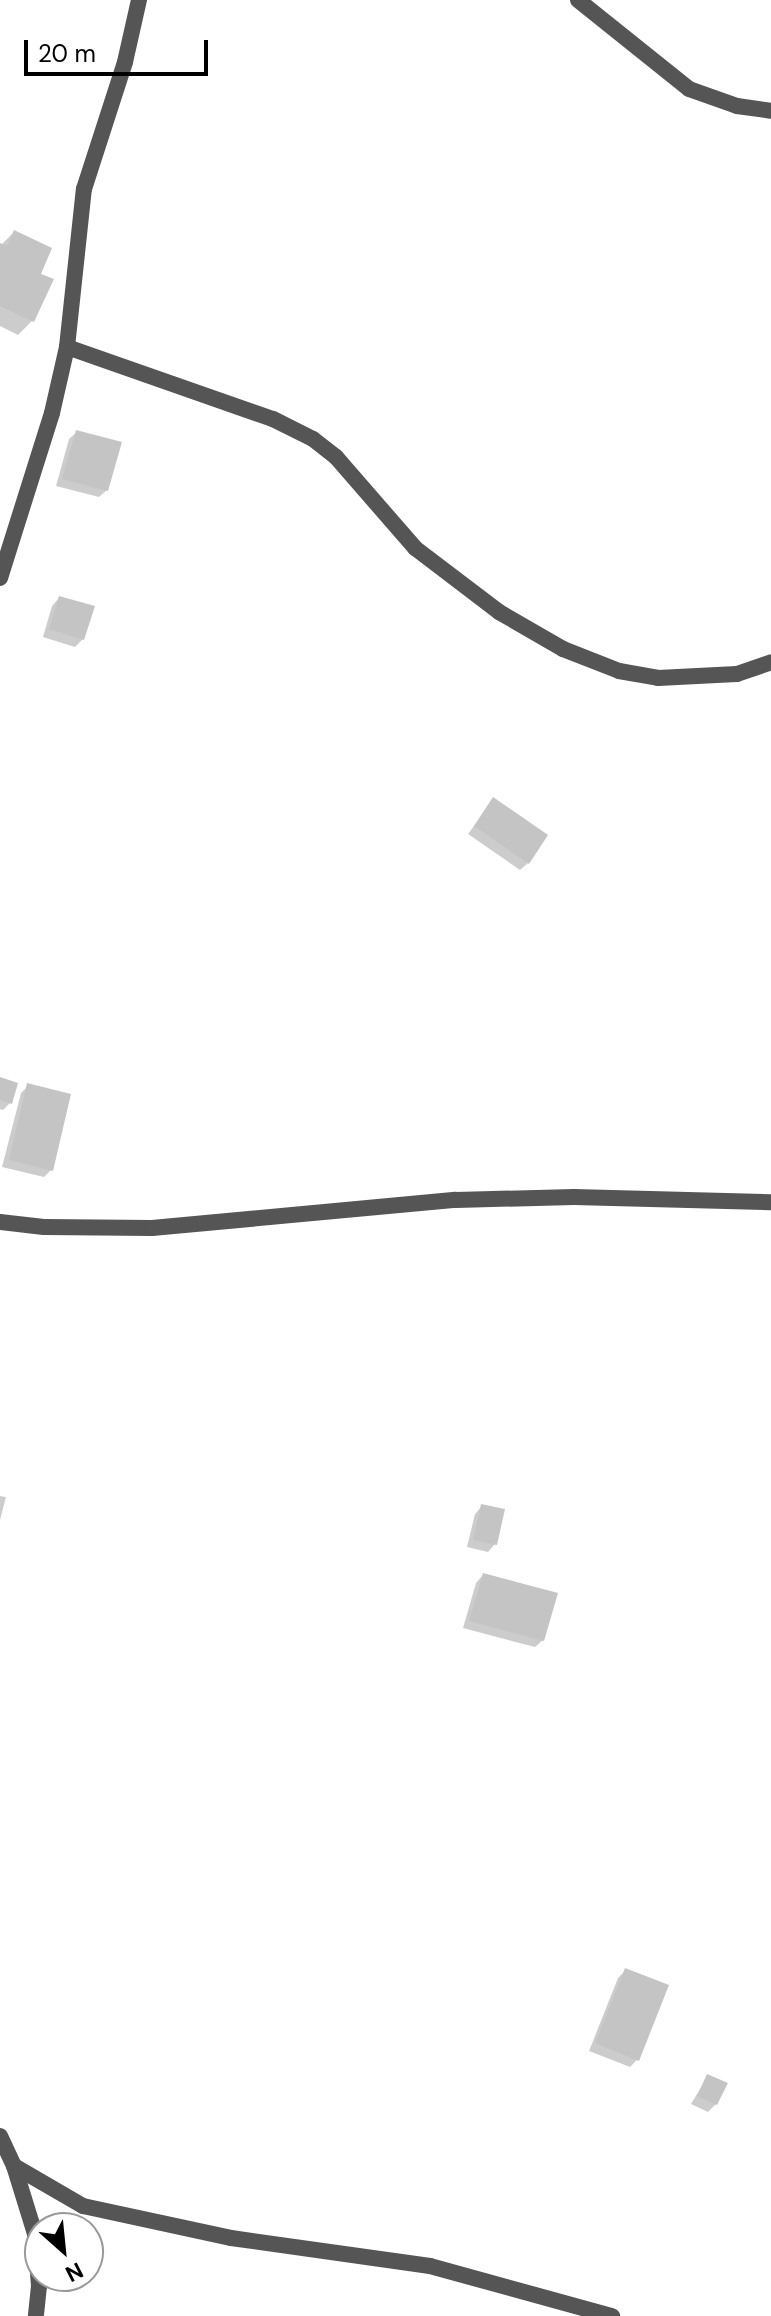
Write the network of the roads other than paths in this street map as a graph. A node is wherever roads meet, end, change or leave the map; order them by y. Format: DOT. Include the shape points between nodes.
graph roads {
  1 [pos="139,0"];
  2 [pos="578,0"];
  3 [pos="771,111"];
  4 [pos="67,347"];
  5 [pos="0,578"];
  6 [pos="771,662"];
  7 [pos="771,1202"];
  8 [pos="0,1222"];
  9 [pos="0,2136"];
  10 [pos="14,2166"];
  11 [pos="36,2316"];
  12 [pos="612,2316"];
  1 -- 4 [label="street" via="84,189"];
  2 -- 3 [label="street" via="689,89"];
  4 -- 5 [label="street"];
  4 -- 6 [label="street" via="273,419 313,439 336,457 415,548 499,612 563,649 619,671 658,678 703,679"];
  7 -- 8 [label="street" via="456,1200 152,1228"];
  9 -- 10 [label="street"];
  10 -- 11 [label="street" via="35,2234"];
  10 -- 12 [label="street" via="83,2206 231,2238 430,2266"];
}
